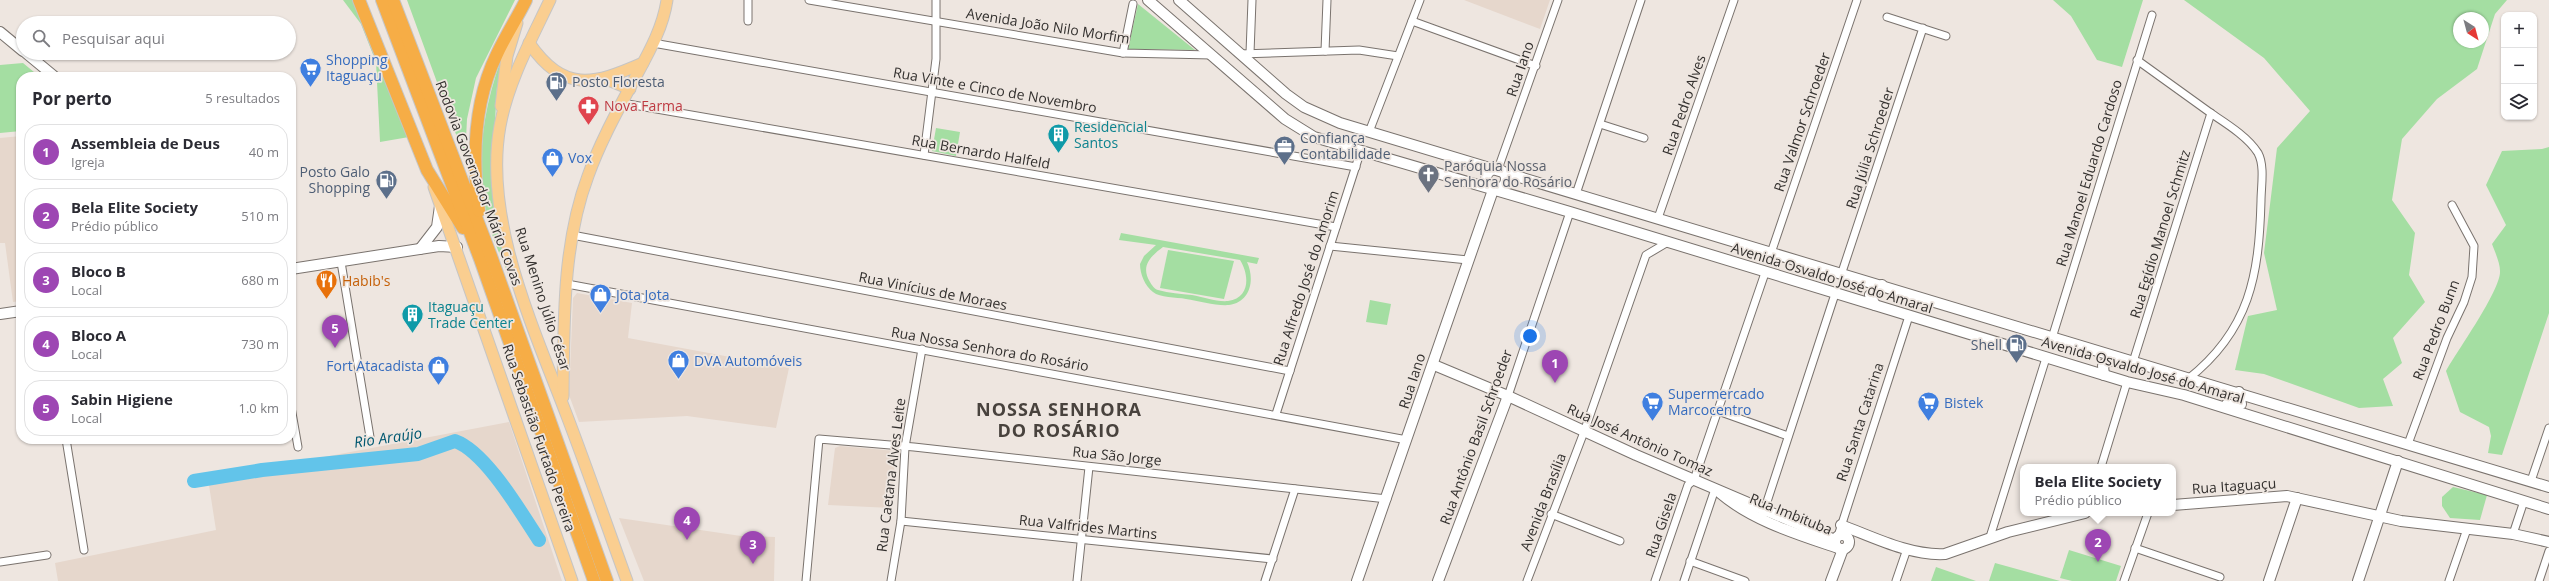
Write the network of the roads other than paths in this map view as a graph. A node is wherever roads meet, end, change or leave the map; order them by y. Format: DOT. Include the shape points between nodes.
graph roads {
  1 [pos="359,0"];
  2 [pos="368,0"];
  3 [pos="382,0"];
  4 [pos="393,0"];
  5 [pos="550,0"];
  6 [pos="667,0"];
  7 [pos="748,0"];
  8 [pos="809,0"];
  9 [pos="936,0"];
  10 [pos="1148,0"];
  11 [pos="1179,0"];
  12 [pos="1252,0"];
  13 [pos="1327,0"];
  14 [pos="1420,0"];
  15 [pos="1558,0"];
  16 [pos="1641,0"];
  17 [pos="1734,0"];
  18 [pos="1857,0"];
  19 [pos="1133,4"];
  20 [pos="523,5"];
  21 [pos="2152,15"];
  22 [pos="1887,17"];
  23 [pos="748,21"];
  24 [pos="936,21"];
  25 [pos="1412,21"];
  26 [pos="1923,28"];
  27 [pos="0,32"];
  28 [pos="1946,36"];
  29 [pos="530,43"];
  30 [pos="653,43"];
  31 [pos="16,45"];
  32 [pos="381,50"];
  33 [pos="1325,51"];
  34 [pos="1123,53"];
  35 [pos="1245,53"];
  36 [pos="1212,55"];
  37 [pos="1398,56"];
  38 [pos="34,60"];
  39 [pos="2138,60"];
  40 [pos="643,64"];
  41 [pos="1536,66"];
  42 [pos="49,72"];
  43 [pos="606,79"];
  44 [pos="630,89"];
  45 [pos="932,92"];
  46 [pos="622,103"];
  47 [pos="2211,113"];
  48 [pos="1600,124"];
  49 [pos="500,126"];
  50 [pos="1369,132"];
  51 [pos="1644,138"];
  52 [pos="1361,150"];
  53 [pos="924,155"];
  54 [pos="1356,167"];
  55 [pos="1498,169"];
  56 [pos="428,170"];
  57 [pos="1493,190"];
  58 [pos="1576,194"];
  59 [pos="440,202"];
  60 [pos="2452,205"];
  61 [pos="1570,212"];
  62 [pos="1658,218"];
  63 [pos="448,224"];
  64 [pos="1336,227"];
  65 [pos="482,232"];
  66 [pos="572,235"];
  67 [pos="1668,242"];
  68 [pos="439,246"];
  69 [pos="1330,246"];
  70 [pos="457,247"];
  71 [pos="420,249"];
  72 [pos="1771,253"];
  73 [pos="480,259"];
  74 [pos="1468,260"];
  75 [pos="341,262"];
  76 [pos="296,269"];
  77 [pos="1765,273"];
  78 [pos="1842,275"];
  79 [pos="567,284"];
  80 [pos="1882,285"];
  81 [pos="1835,294"];
  82 [pos="1875,305"];
  83 [pos="16,312"];
  84 [pos="0,314"];
  85 [pos="1909,316"];
  86 [pos="2052,338"];
  87 [pos="564,348"];
  88 [pos="922,349"];
  89 [pos="2046,358"];
  90 [pos="545,359"];
  91 [pos="2133,362"];
  92 [pos="1434,365"];
  93 [pos="2152,368"];
  94 [pos="1290,371"];
  95 [pos="2104,375"];
  96 [pos="2188,379"];
  97 [pos="2127,382"];
  98 [pos="2239,392"];
  99 [pos="2184,395"];
  100 [pos="1508,396"];
  101 [pos="563,404"];
  102 [pos="1718,411"];
  103 [pos="1276,414"];
  104 [pos="2549,428"];
  105 [pos="1584,432"];
  106 [pos="296,436"];
  107 [pos="1788,436"];
  108 [pos="370,437"];
  109 [pos="1407,440"];
  110 [pos="67,444"];
  111 [pos="2408,444"];
  112 [pos="298,447"];
  113 [pos="905,447"];
  114 [pos="2398,461"];
  115 [pos="2102,464"];
  116 [pos="1089,467"];
  117 [pos="1694,480"];
  118 [pos="2531,481"];
  119 [pos="2549,487"];
  120 [pos="1295,489"];
  121 [pos="1715,489"];
  122 [pos="2297,498"];
  123 [pos="1387,499"];
  124 [pos="2524,501"];
  125 [pos="2176,504"];
  126 [pos="1764,509"];
  127 [pos="2549,509"];
  128 [pos="1551,514"];
  129 [pos="2073,516"];
  130 [pos="2147,516"];
  131 [pos="2380,516"];
  132 [pos="1761,519"];
  133 [pos="901,521"];
  134 [pos="1841,525"];
  135 [pos="2467,529"];
  136 [pos="1860,532"];
  137 [pos="2513,534"];
  138 [pos="1990,537"];
  139 [pos="1082,540"];
  140 [pos="1620,541"];
  141 [pos="2549,542"];
  142 [pos="1840,543"];
  143 [pos="2135,548"];
  144 [pos="1907,549"];
  145 [pos="84,550"];
  146 [pos="2549,551"];
  147 [pos="47,555"];
  148 [pos="1273,559"];
  149 [pos="1690,561"];
  150 [pos="0,562"];
  151 [pos="2220,577"];
  152 [pos="572,581"];
  153 [pos="594,581"];
  154 [pos="607,581"];
  155 [pos="628,581"];
  156 [pos="806,581"];
  157 [pos="892,581"];
  158 [pos="1077,581"];
  159 [pos="1265,581"];
  160 [pos="1357,581"];
  161 [pos="1438,581"];
  162 [pos="1526,581"];
  163 [pos="1655,581"];
  164 [pos="1684,581"];
  165 [pos="1745,581"];
  166 [pos="1831,581"];
  167 [pos="1896,581"];
  168 [pos="2124,581"];
  169 [pos="2269,581"];
  170 [pos="2358,581"];
  171 [pos="2449,581"];
  172 [pos="2539,581"];
  1 -- 32 [label="highway"];
  2 -- 32 [label="highway"];
  3 -- 73 [label="highway, Rodovia Governador Mário Covas"];
  4 -- 65 [label="highway, Rodovia Governador Mário Covas"];
  5 -- 29 [label="main road, Rua Menino Júlio César"];
  6 -- 30 [label="main road"];
  7 -- 23 [label="street"];
  8 -- 24 [label="street, Avenida João Nilo Morfim"];
  9 -- 24 [label="street"];
  10 -- 36 [label="main road, Avenida Osvaldo José do Amaral"];
  11 -- 35 [label="main road, Avenida Osvaldo José do Amaral"];
  12 -- 35 [label="street"];
  13 -- 33 [label="street"];
  14 -- 25 [label="street"];
  15 -- 41 [label="street, Rua Iano"];
  16 -- 48 [label="street"];
  17 -- 62 [label="street, Rua Pedro Alves"];
  18 -- 72 [label="street, Rua Valmor Schroeder"];
  19 -- 34 [label="street"];
  20 -- 49 [label="main road" via="503,76"];
  20 -- 65 [label="highway" via="497,53 480,102 475,176"];
  21 -- 39 [label="street, Rua Manoel Eduardo Cardoso"];
  22 -- 26 [label="street"];
  24 -- 34 [label="street, Avenida João Nilo Morfim"];
  24 -- 45 [label="street" via="937,46"];
  25 -- 37 [label="street"];
  25 -- 41 [label="street"];
  26 -- 28 [label="street"];
  26 -- 78 [label="street, Rua Júlia Schroeder"];
  27 -- 31 [label="main road"];
  29 -- 43 [label="main road" via="543,61 562,75 580,80"];
  29 -- 49 [label="main road, Rua Menino Júlio César" via="507,98"];
  30 -- 40 [label="main road"];
  30 -- 45 [label="street, Rua Vinte e Cinco de Novembro"];
  32 -- 56 [label="highway"];
  33 -- 35 [label="street"];
  33 -- 37 [label="street" via="1364,50"];
  34 -- 36 [label="street, Avenida João Nilo Morfim"];
  35 -- 50 [label="main road, Avenida Osvaldo José do Amaral" via="1304,107 1340,123"];
  36 -- 52 [label="main road, Avenida Osvaldo José do Amaral" via="1299,129 1314,137"];
  37 -- 50 [label="street"];
  38 -- 42 [label="main road"];
  39 -- 47 [label="street"];
  39 -- 86 [label="street, Rua Manoel Eduardo Cardoso"];
  40 -- 43 [label="main road"];
  40 -- 44 [label="main road"];
  41 -- 55 [label="street, Rua Iano"];
  43 -- 44 [label="main road"];
  44 -- 46 [label="main road"];
  45 -- 53 [label="street"];
  45 -- 54 [label="street, Rua Vinte e Cinco de Novembro"];
  46 -- 53 [label="street, Rua Bernardo Halfeld"];
  46 -- 66 [label="main road" via="587,177"];
  47 -- 91 [label="street, Rua Egídio Manoel Schmitz"];
  47 -- 96 [label="street" via="2246,140 2261,160 2259,244 2254,280 2240,318 2215,354"];
  48 -- 51 [label="street"];
  48 -- 58 [label="street"];
  49 -- 90 [label="main road, Rua Menino Júlio César" via="497,176 503,223 517,278"];
  50 -- 55 [label="main road, Avenida Osvaldo José do Amaral"];
  52 -- 54 [label="street, Rua Alfredo José do Amorim"];
  52 -- 57 [label="main road, Avenida Osvaldo José do Amaral"];
  53 -- 64 [label="street, Rua Bernardo Halfeld"];
  54 -- 64 [label="street, Rua Alfredo José do Amorim"];
  55 -- 57 [label="main road" via="1491,171 1487,176 1487,183"];
  55 -- 57 [label="main road" via="1504,174 1505,182 1500,188"];
  55 -- 58 [label="main road, Avenida Osvaldo José do Amaral"];
  56 -- 59 [label="main road, Rua Sebastião Furtado Pereira"];
  56 -- 73 [label="highway"];
  57 -- 61 [label="main road, Avenida Osvaldo José do Amaral"];
  57 -- 74 [label="main road, Rua Iano"];
  58 -- 62 [label="main road, Avenida Osvaldo José do Amaral"];
  59 -- 63 [label="main road, Rua Sebastião Furtado Pereira"];
  59 -- 71 [label="main road" via="437,227"];
  60 -- 111 [label="street, Rua Pedro Bunn" via="2474,246 2472,277"];
  61 -- 67 [label="main road, Avenida Osvaldo José do Amaral"];
  61 -- 100 [label="street, Rua Antônio Basil Schroeder"];
  62 -- 72 [label="main road, Avenida Osvaldo José do Amaral"];
  63 -- 68 [label="main road" via="446,236"];
  63 -- 70 [label="main road, Rua Sebastião Furtado Pereira"];
  64 -- 69 [label="street, Rua Alfredo José do Amorim"];
  65 -- 154 [label="highway, Rodovia Governador Mário Covas"];
  66 -- 79 [label="main road"];
  66 -- 94 [label="street, Rua Vinícius de Moraes"];
  67 -- 77 [label="main road, Avenida Osvaldo José do Amaral"];
  67 -- 105 [label="street" via="1646,255"];
  68 -- 70 [label="main road"];
  68 -- 71 [label="main road"];
  69 -- 74 [label="street"];
  69 -- 94 [label="street, Rua Alfredo José do Amorim"];
  70 -- 152 [label="main road, Rua Sebastião Furtado Pereira"];
  71 -- 75 [label="main road"];
  72 -- 78 [label="main road, Avenida Osvaldo José do Amaral"];
  73 -- 153 [label="highway, Rodovia Governador Mário Covas"];
  74 -- 92 [label="main road, Rua Iano"];
  75 -- 76 [label="main road"];
  75 -- 108 [label="street"];
  77 -- 81 [label="main road, Avenida Osvaldo José do Amaral"];
  77 -- 102 [label="street"];
  78 -- 80 [label="main road, Avenida Osvaldo José do Amaral"];
  79 -- 87 [label="main road"];
  79 -- 88 [label="street, Rua Nossa Senhora do Rosário"];
  80 -- 82 [label="main road" via="1870,295"];
  80 -- 86 [label="main road, Avenida Osvaldo José do Amaral"];
  81 -- 82 [label="main road, Avenida Osvaldo José do Amaral"];
  81 -- 107 [label="street"];
  82 -- 85 [label="main road, Avenida Osvaldo José do Amaral"];
  83 -- 84 [label="main road"];
  85 -- 89 [label="main road, Avenida Osvaldo José do Amaral"];
  85 -- 134 [label="street, Rua Santa Catarina"];
  86 -- 91 [label="main road, Avenida Osvaldo José do Amaral"];
  87 -- 90 [label="main road"];
  87 -- 101 [label="main road"];
  88 -- 103 [label="street, Rua Nossa Senhora do Rosário"];
  88 -- 113 [label="street, Rua Caetana Alves Leite"];
  89 -- 95 [label="main road, Avenida Osvaldo José do Amaral"];
  89 -- 138 [label="street"];
  90 -- 101 [label="main road, Rua Menino Júlio César"];
  91 -- 93 [label="main road, Avenida Osvaldo José do Amaral"];
  92 -- 100 [label="main road, Rua José Antônio Tomaz"];
  92 -- 109 [label="main road, Rua Iano"];
  93 -- 95 [label="main road" via="2135,367 2112,360 2102,366"];
  93 -- 96 [label="main road, Avenida Osvaldo José do Amaral"];
  94 -- 103 [label="street, Rua Alfredo José do Amorim"];
  95 -- 97 [label="main road, Avenida Osvaldo José do Amaral"];
  96 -- 98 [label="main road, Avenida Osvaldo José do Amaral"];
  97 -- 99 [label="main road, Avenida Osvaldo José do Amaral"];
  97 -- 115 [label="street"];
  98 -- 99 [label="main road" via="2241,404 2234,406 2204,396"];
  98 -- 111 [label="main road, Avenida Osvaldo José do Amaral"];
  99 -- 114 [label="main road, Avenida Osvaldo José do Amaral"];
  100 -- 105 [label="main road, Rua José Antônio Tomaz"];
  100 -- 161 [label="main road, Rua Antônio Basil Schroeder"];
  101 -- 155 [label="main road, Rua Menino Júlio César"];
  102 -- 107 [label="street"];
  102 -- 117 [label="street"];
  103 -- 109 [label="street, Rua Nossa Senhora do Rosário"];
  104 -- 118 [label="street"];
  105 -- 117 [label="main road, Rua José Antônio Tomaz"];
  105 -- 128 [label="street, Avenida Brasília"];
  106 -- 112 [label="street"];
  107 -- 126 [label="street"];
  109 -- 123 [label="main road, Rua Iano"];
  110 -- 145 [label="street"];
  111 -- 118 [label="main road, Avenida Osvaldo José do Amaral"];
  113 -- 116 [label="street, Rua São Jorge"];
  113 -- 133 [label="street, Rua Caetana Alves Leite"];
  113 -- 156 [label="street, Rua São Jorge" via="819,439"];
  114 -- 124 [label="main road, Avenida Osvaldo José do Amaral"];
  114 -- 131 [label="main road"];
  116 -- 120 [label="street, Rua São Jorge"];
  116 -- 139 [label="street"];
  117 -- 121 [label="main road, Rua José Antônio Tomaz"];
  117 -- 163 [label="street, Rua Gisela" via="1688,486"];
  118 -- 119 [label="main road, Avenida Osvaldo José do Amaral"];
  120 -- 123 [label="street, Rua São Jorge"];
  120 -- 148 [label="street"];
  121 -- 126 [label="main road, Rua José Antônio Tomaz"];
  121 -- 132 [label="main road, Rua Imbituba" via="1734,505"];
  121 -- 149 [label="street"];
  122 -- 125 [label="main road, Rua Itaguaçu" via="2270,496"];
  122 -- 131 [label="main road, Rua Itaguaçu"];
  122 -- 169 [label="main road"];
  123 -- 160 [label="main road, Rua Iano"];
  124 -- 127 [label="main road, Avenida Osvaldo José do Amaral"];
  124 -- 137 [label="street"];
  126 -- 132 [label="street"];
  126 -- 142 [label="main road, Rua José Antônio Tomaz"];
  128 -- 140 [label="street"];
  128 -- 162 [label="street, Avenida Brasília"];
  129 -- 138 [label="main road"];
  130 -- 143 [label="street"];
  131 -- 135 [label="main road, Rua Itaguaçu"];
  131 -- 170 [label="main road"];
  132 -- 142 [label="main road, Rua Imbituba"];
  133 -- 139 [label="street, Rua Valfrides Martins"];
  133 -- 157 [label="street, Rua Caetana Alves Leite"];
  134 -- 136 [label="main road"];
  134 -- 142 [label="street, Rua Santa Catarina"];
  135 -- 137 [label="main road, Rua Itaguaçu"];
  135 -- 171 [label="street"];
  136 -- 142 [label="main road"];
  136 -- 144 [label="main road"];
  137 -- 141 [label="main road, Rua Itaguaçu"];
  138 -- 144 [label="main road" via="1945,554 1928,554"];
  139 -- 148 [label="street, Rua Valfrides Martins"];
  139 -- 158 [label="street"];
  142 -- 166 [label="main road, Rua Santa Catarina"];
  143 -- 151 [label="street"];
  143 -- 168 [label="street"];
  144 -- 167 [label="street"];
  146 -- 172 [label="street"];
  147 -- 150 [label="street"];
  148 -- 159 [label="street"];
  149 -- 164 [label="street"];
  149 -- 165 [label="street"];
}
